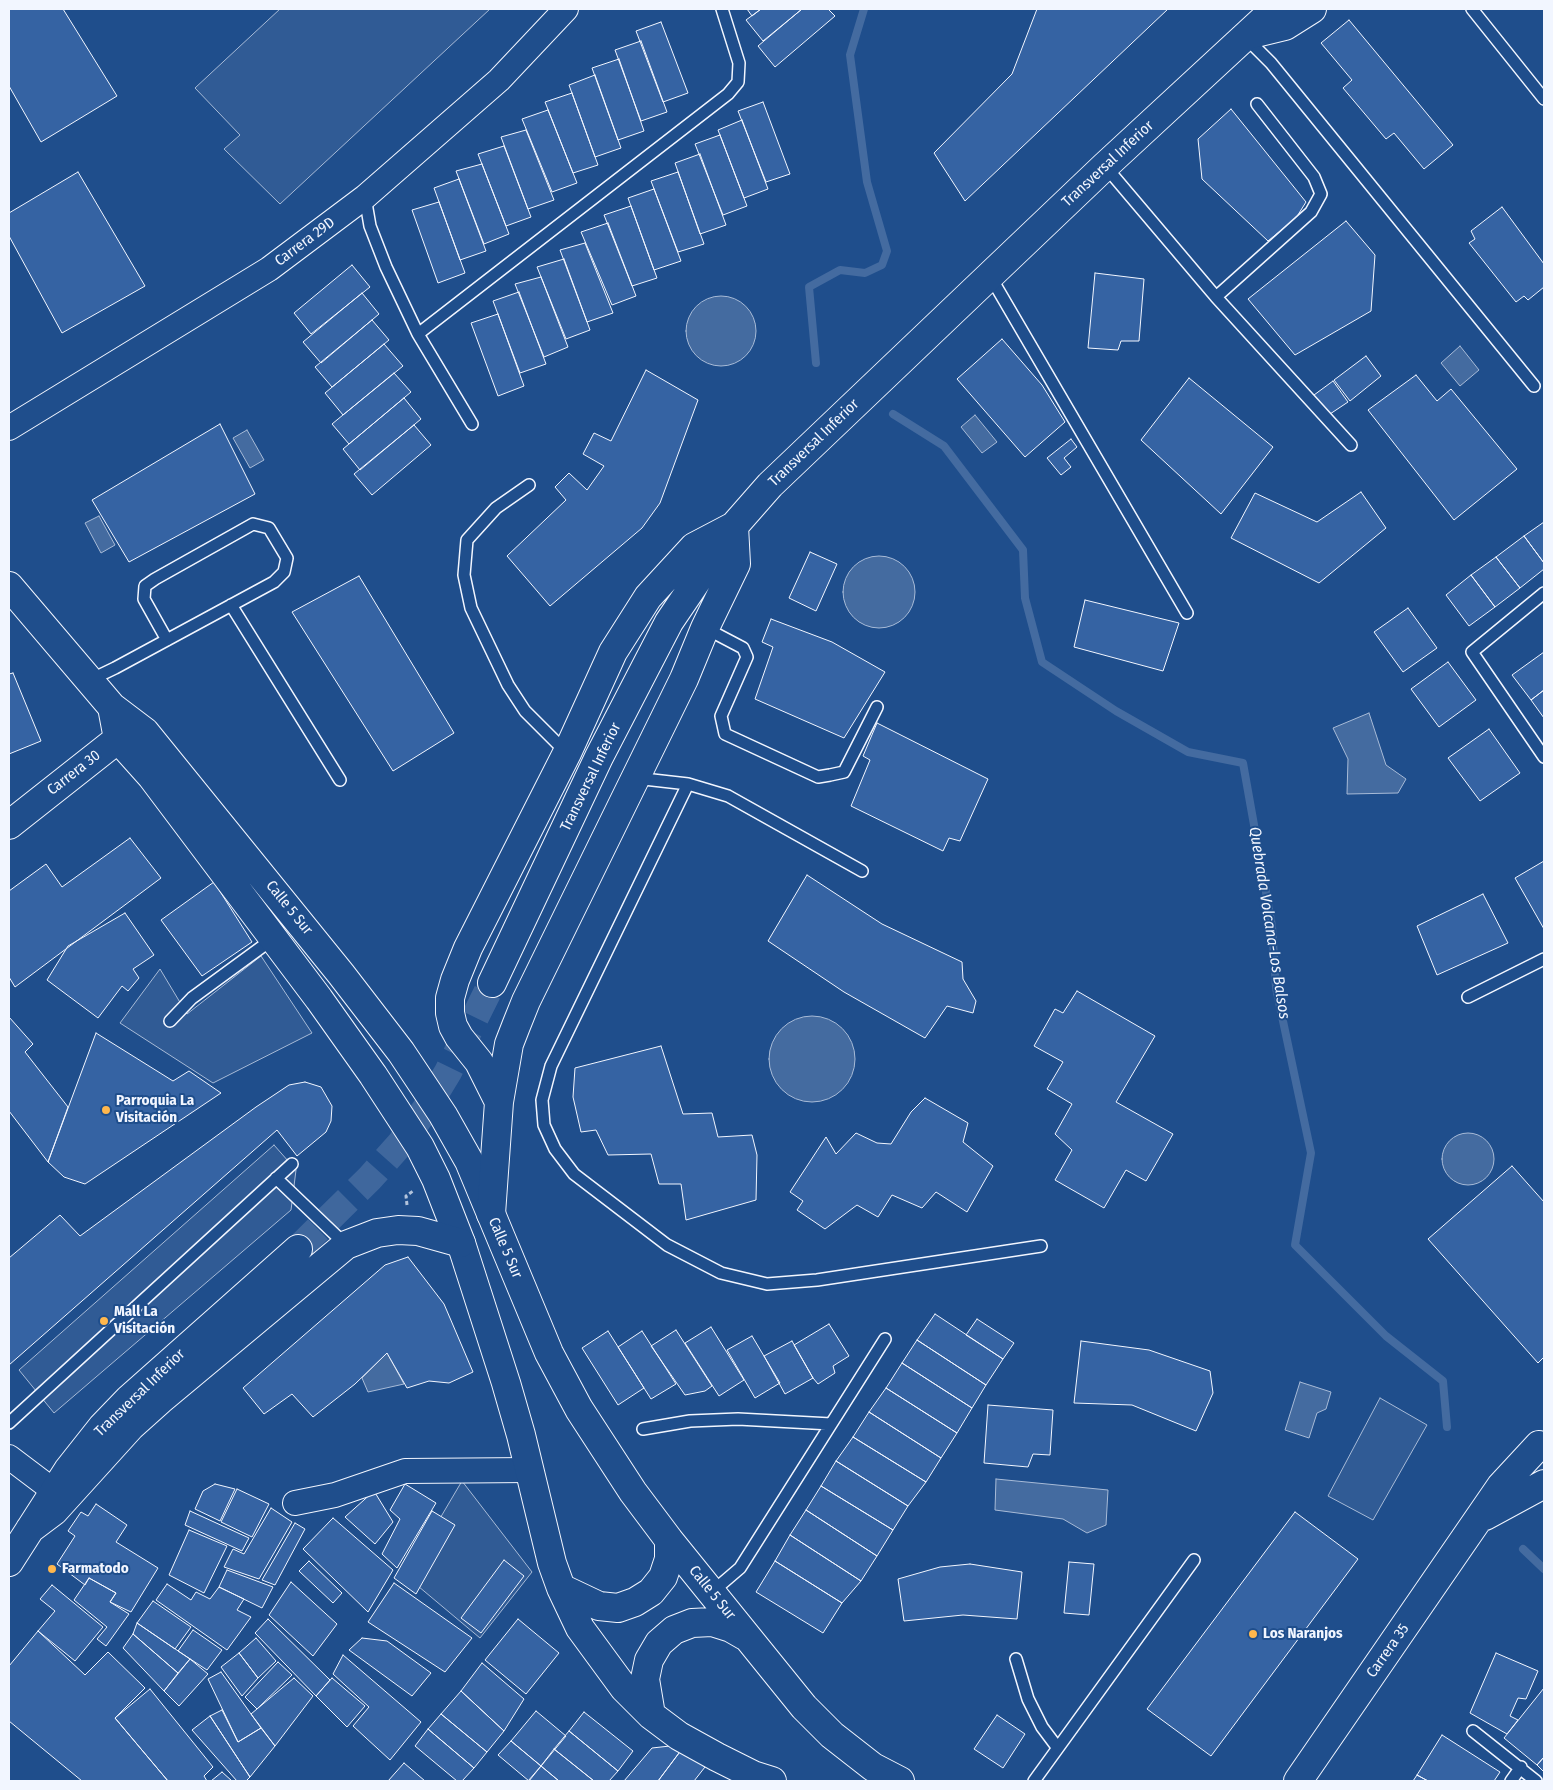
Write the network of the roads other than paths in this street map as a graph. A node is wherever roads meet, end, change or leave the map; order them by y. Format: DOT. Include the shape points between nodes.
graph roads {
  1 [pos="566,9"];
  2 [pos="722,9"];
  3 [pos="1252,9"];
  4 [pos="1275,9"];
  5 [pos="1312,9"];
  6 [pos="1472,9"];
  7 [pos="1244,36"];
  8 [pos="1544,99"];
  9 [pos="1258,104"];
  10 [pos="1105,166"];
  11 [pos="365,197"];
  12 [pos="990,276"];
  13 [pos="1216,297"];
  14 [pos="418,334"];
  15 [pos="1534,386"];
  16 [pos="472,424"];
  17 [pos="9,428"];
  18 [pos="1351,445"];
  19 [pos="528,485"];
  20 [pos="734,526"];
  21 [pos="9,586"];
  22 [pos="1544,593"];
  23 [pos="231,605"];
  24 [pos="1187,613"];
  25 [pos="705,628"];
  26 [pos="167,640"];
  27 [pos="88,680"];
  28 [pos="112,706"];
  29 [pos="878,707"];
  30 [pos="145,732"];
  31 [pos="118,739"];
  32 [pos="567,753"];
  33 [pos="1544,757"];
  34 [pos="635,778"];
  35 [pos="340,780"];
  36 [pos="688,784"];
  37 [pos="9,825"];
  38 [pos="862,871"];
  39 [pos="274,938"];
  40 [pos="1544,959"];
  41 [pos="492,983"];
  42 [pos="1468,997"];
  43 [pos="170,1021"];
  44 [pos="499,1102"];
  45 [pos="292,1164"];
  46 [pos="276,1178"];
  47 [pos="491,1214"];
  48 [pos="460,1243"];
  49 [pos="346,1245"];
  50 [pos="1040,1246"];
  51 [pos="298,1249"];
  52 [pos="885,1339"];
  53 [pos="9,1423"];
  54 [pos="830,1424"];
  55 [pos="642,1429"];
  56 [pos="1543,1449"];
  57 [pos="9,1457"];
  58 [pos="529,1470"];
  59 [pos="1544,1484"];
  60 [pos="54,1491"];
  61 [pos="295,1503"];
  62 [pos="1477,1521"];
  63 [pos="30,1529"];
  64 [pos="669,1540"];
  65 [pos="1194,1560"];
  66 [pos="9,1562"];
  67 [pos="561,1588"];
  68 [pos="712,1592"];
  69 [pos="747,1636"];
  70 [pos="1016,1659"];
  71 [pos="652,1715"];
  72 [pos="1473,1731"];
  73 [pos="1057,1747"];
  74 [pos="1521,1768"];
  75 [pos="772,1781"];
  76 [pos="900,1781"];
  77 [pos="1034,1781"];
  78 [pos="1298,1781"];
  79 [pos="1511,1781"];
  80 [pos="1536,1781"];
  1 -- 11 [label="street, Carrera 29D" via="499,80"];
  2 -- 14 [label="lane" via="739,63 738,82 728,94"];
  3 -- 7 [label="street"];
  4 -- 7 [label="street, Transversal Inferior"];
  5 -- 7 [label="street" via="1285,26"];
  6 -- 8 [label="lane"];
  7 -- 10 [label="street, Transversal Inferior"];
  7 -- 15 [label="lane" via="1271,63"];
  9 -- 13 [label="lane" via="1314,177 1321,194 1311,212"];
  10 -- 12 [label="street, Transversal Inferior"];
  10 -- 13 [label="lane"];
  11 -- 14 [label="lane" via="370,226"];
  11 -- 17 [label="street, Carrera 29D" via="268,269"];
  12 -- 20 [label="street, Transversal Inferior" via="770,485"];
  12 -- 24 [label="lane"];
  13 -- 18 [label="lane"];
  14 -- 16 [label="lane"];
  19 -- 32 [label="lane" via="496,508 467,540 464,575 471,608 508,685 526,711"];
  20 -- 25 [label="street" via="736,564"];
  20 -- 32 [label="street" via="694,547 648,597 613,652"];
  20 -- 41 [label="street, Transversal Inferior" via="665,631 599,757"];
  21 -- 27 [label="street, Calle 5 Sur"];
  22 -- 33 [label="lane" via="1472,652"];
  23 -- 26 [label="lane"];
  23 -- 26 [label="lane" via="274,582 284,572 287,558 269,528 253,524 145,586 144,598"];
  23 -- 35 [label="lane"];
  25 -- 29 [label="lane" via="743,648 747,657 721,716 725,734 767,754 818,777 844,772"];
  25 -- 34 [label="street"];
  26 -- 27 [label="lane"];
  27 -- 28 [label="street, Calle 5 Sur"];
  28 -- 30 [label="street, Calle 5 Sur"];
  28 -- 31 [label="street"];
  30 -- 31 [label="street, Carrera 30"];
  30 -- 47 [label="street, Calle 5 Sur" via="401,1052 469,1161"];
  31 -- 37 [label="street, Carrera 30"];
  31 -- 39 [label="street, Calle 5 Sur" via="152,777"];
  32 -- 44 [label="street" via="468,948 450,998 453,1026 479,1062"];
  34 -- 36 [label="lane"];
  34 -- 44 [label="street" via="526,1001 509,1044"];
  36 -- 38 [label="lane" via="728,796"];
  36 -- 50 [label="lane" via="551,1066 542,1100 544,1124 555,1149 569,1168 667,1245 720,1273 767,1284 817,1280"];
  39 -- 43 [label="lane" via="192,998"];
  39 -- 48 [label="street, Calle 5 Sur" via="420,1146 436,1178"];
  40 -- 42 [label="lane"];
  44 -- 47 [label="street"];
  45 -- 46 [label="lane"];
  46 -- 49 [label="lane"];
  46 -- 53 [label="lane"];
  47 -- 64 [label="street, Calle 5 Sur" via="548,1352 579,1409"];
  48 -- 49 [label="street" via="418,1231 398,1230 377,1233"];
  48 -- 58 [label="street, Calle 5 Sur" via="508,1391"];
  49 -- 63 [label="street" via="145,1413 54,1511"];
  51 -- 60 [label="street, Transversal Inferior" via="129,1399 96,1434"];
  52 -- 54 [label="lane"];
  54 -- 55 [label="lane" via="738,1419 690,1421"];
  54 -- 68 [label="lane" via="740,1568"];
  56 -- 62 [label="street, Carrera 35" via="1501,1486"];
  57 -- 60 [label="street"];
  58 -- 61 [label="street" via="405,1471 335,1495"];
  58 -- 67 [label="street, Calle 5 Sur"];
  59 -- 62 [label="street, Carrera 35"];
  60 -- 63 [label="street, Transversal Inferior"];
  62 -- 78 [label="street, Carrera 35"];
  63 -- 66 [label="street, Transversal Inferior"];
  64 -- 67 [label="street" via="669,1559 663,1577 651,1592 635,1602 618,1608 599,1606"];
  64 -- 68 [label="street, Calle 5 Sur"];
  65 -- 73 [label="lane"];
  67 -- 71 [label="street, Calle 5 Sur" via="580,1628 601,1660"];
  68 -- 69 [label="street, Calle 5 Sur"];
  69 -- 71 [label="street" via="712,1622 692,1623 674,1630 659,1643 649,1660 645,1679"];
  69 -- 76 [label="street, Calle 5 Sur" via="797,1700 832,1735 873,1767"];
  70 -- 73 [label="lane" via="1028,1699"];
  71 -- 75 [label="street, Calle 5 Sur" via="679,1736 717,1757"];
  72 -- 74 [label="lane"];
  73 -- 77 [label="lane"];
  74 -- 79 [label="lane"];
  74 -- 80 [label="lane"];
}
